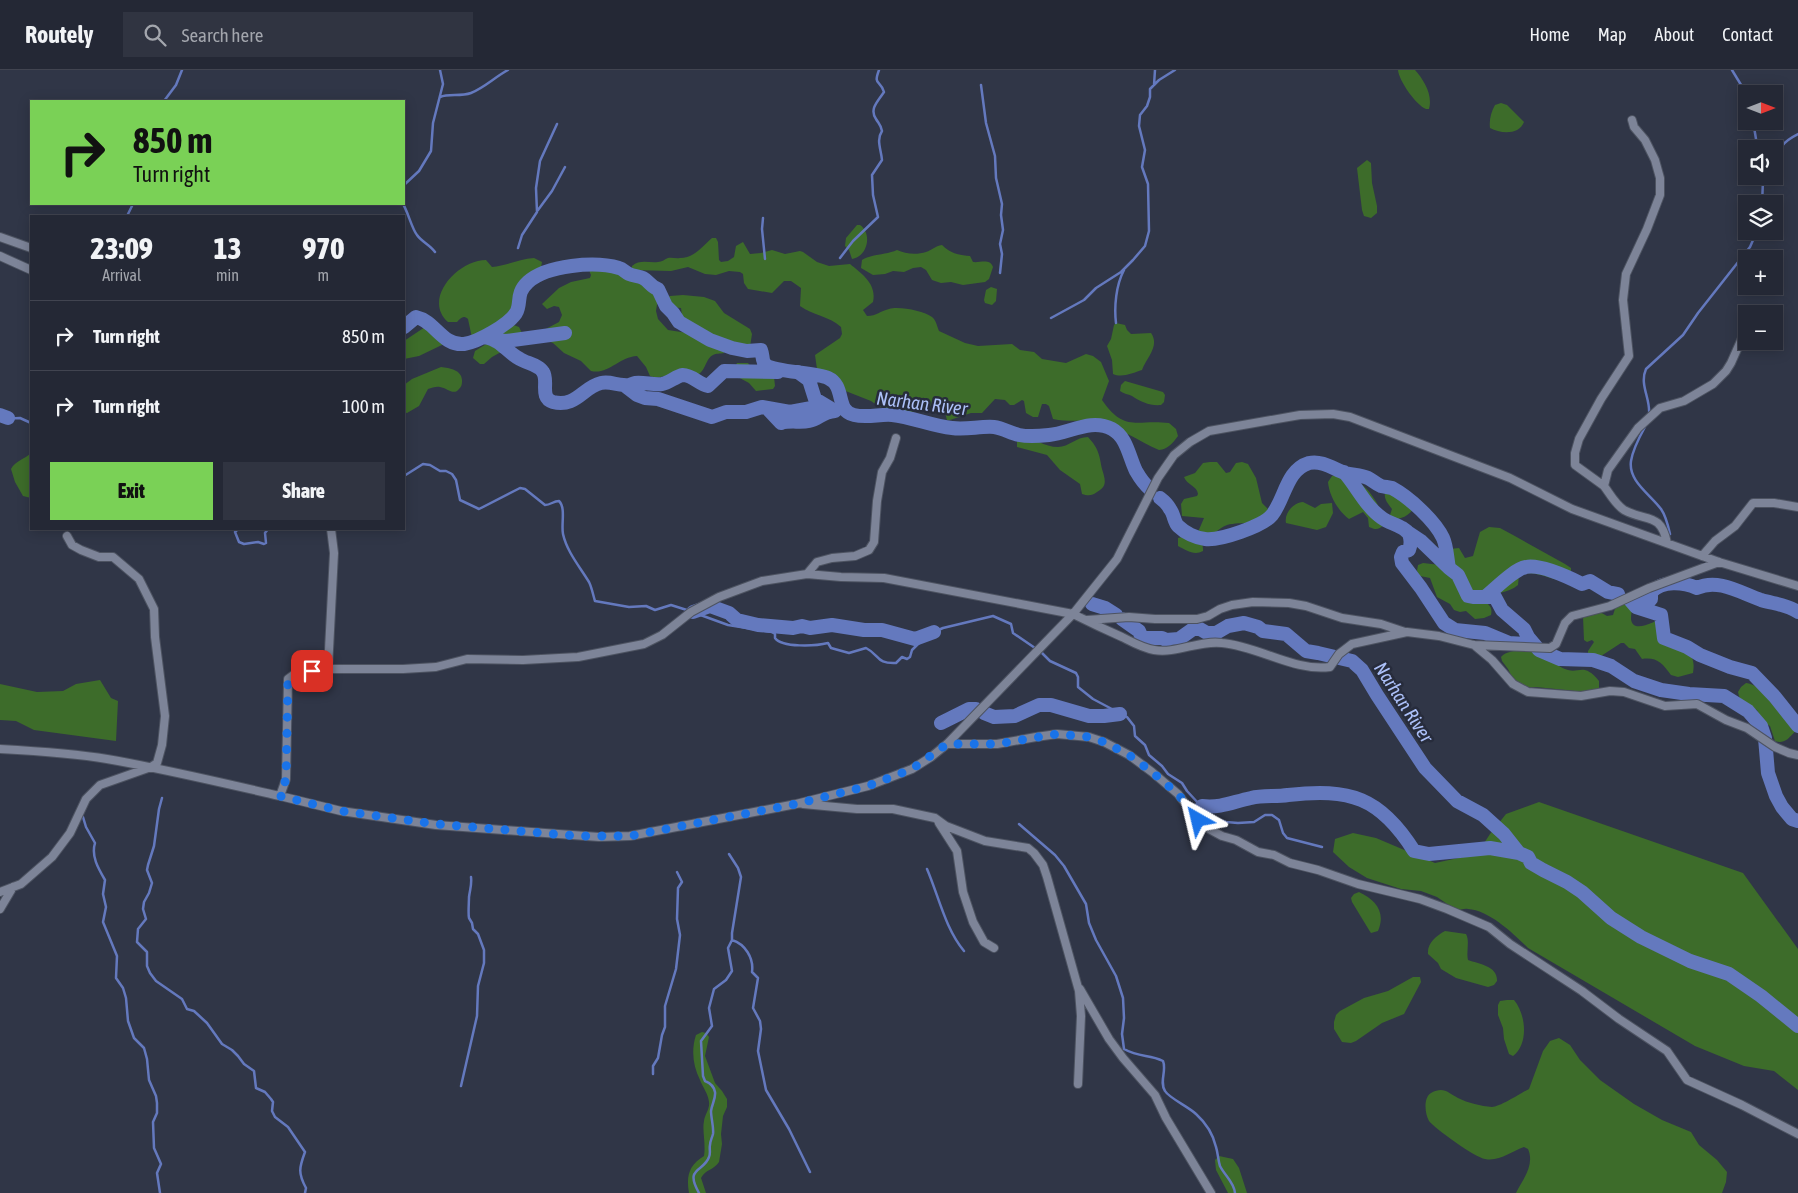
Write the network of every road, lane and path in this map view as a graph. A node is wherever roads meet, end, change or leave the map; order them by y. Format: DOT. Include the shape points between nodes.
graph roads {
  1 [pos="1632,120"];
  2 [pos="0,237"];
  3 [pos="30,248"];
  4 [pos="0,256"];
  5 [pos="30,270"];
  6 [pos="1738,346"];
  7 [pos="896,438"];
  8 [pos="1604,486"];
  9 [pos="1798,507"];
  10 [pos="331,530"];
  11 [pos="67,536"];
  12 [pos="1667,543"];
  13 [pos="1702,556"];
  14 [pos="1719,562"];
  15 [pos="806,574"];
  16 [pos="1798,586"];
  17 [pos="1073,614"];
  18 [pos="1084,620"];
  19 [pos="1407,632"];
  20 [pos="1474,645"];
  21 [pos="328,669"];
  22 [pos="947,744"];
  23 [pos="0,749"];
  24 [pos="1798,755"];
  25 [pos="151,767"];
  26 [pos="280,796"];
  27 [pos="796,804"];
  28 [pos="935,818"];
  29 [pos="13,887"];
  30 [pos="0,892"];
  31 [pos="0,909"];
  32 [pos="994,948"];
  33 [pos="1077,983"];
  34 [pos="1078,1084"];
  35 [pos="1798,1134"];
  36 [pos="1211,1193"];
  1 -- 8 [label="street" via="1655,160 1660,195 1626,274 1623,300 1629,356 1601,399 1575,453 1575,466"];
  2 -- 3 [label="street"];
  4 -- 5 [label="street"];
  6 -- 8 [label="street" via="1726,371 1713,384 1684,401 1660,408 1638,428 1608,470"];
  7 -- 15 [label="street" via="882,472 874,542 869,550 855,556 817,562"];
  8 -- 12 [label="street" via="1624,510 1660,525"];
  9 -- 13 [label="street" via="1753,503 1735,526 1715,540"];
  10 -- 21 [label="street" via="334,553"];
  11 -- 25 [label="street" via="81,550 113,557 139,579 154,609 165,716 157,764"];
  12 -- 13 [label="street"];
  12 -- 17 [label="street" via="1572,509 1510,478 1350,417 1300,415 1209,431 1174,455 1158,478 1117,559"];
  13 -- 14 [label="street"];
  14 -- 16 [label="street"];
  14 -- 20 [label="street" via="1610,606 1572,616 1565,623 1556,644 1550,648"];
  15 -- 17 [label="street" via="884,578"];
  15 -- 21 [label="street" via="762,581 719,597 644,644 578,657 467,659 436,667 402,669"];
  17 -- 18 [label="street"];
  17 -- 22 [label="street"];
  18 -- 19 [label="street" via="1129,617 1196,619 1232,605 1289,603"];
  18 -- 19 [label="street" via="1155,651 1221,642 1252,648 1317,669 1330,667 1352,644"];
  19 -- 20 [label="street"];
  20 -- 24 [label="street" via="1513,684 1528,692 1581,696 1624,692 1666,706 1697,704 1747,728 1775,747"];
  21 -- 26 [label="street" via="296,672 288,679 286,779"];
  22 -- 27 [label="street" via="912,769 868,786"];
  22 -- 35 [label="street" via="997,744 1057,734 1104,742 1152,772 1178,794 1198,820 1222,836 1290,863 1420,899 1490,928 1667,1051 1686,1080"];
  23 -- 25 [label="street" via="64,753"];
  25 -- 26 [label="street"];
  25 -- 29 [label="street" via="100,785 86,799 70,833 52,857"];
  26 -- 27 [label="street" via="382,818 600,837 630,836"];
  27 -- 28 [label="street" via="893,809"];
  28 -- 32 [label="street" via="957,851 963,892 973,922 984,942"];
  28 -- 33 [label="street" via="946,826 985,841 1028,848 1034,853 1047,877"];
  29 -- 30 [label="street"];
  29 -- 31 [label="street"];
  33 -- 34 [label="street" via="1081,1016"];
  33 -- 36 [label="street" via="1109,1039 1155,1096"];
}
